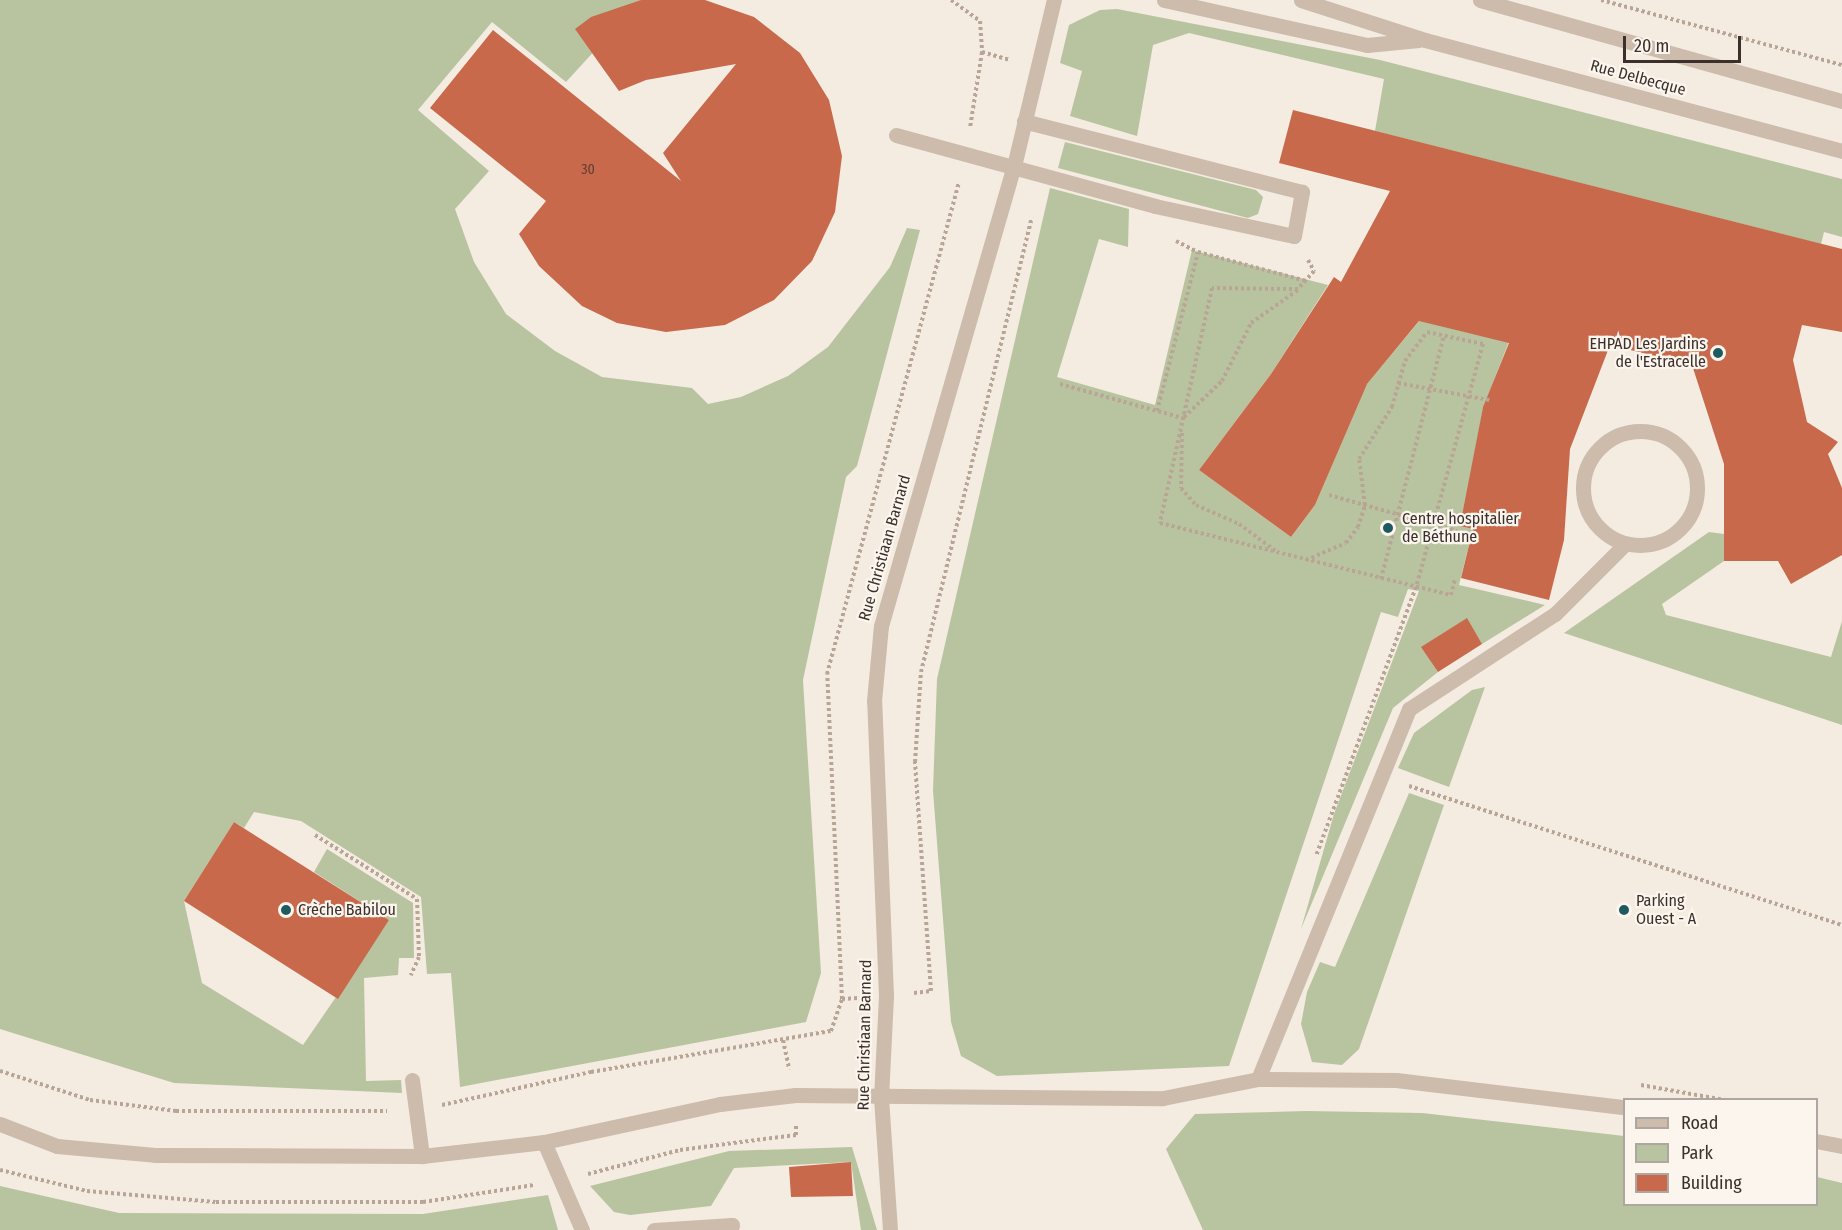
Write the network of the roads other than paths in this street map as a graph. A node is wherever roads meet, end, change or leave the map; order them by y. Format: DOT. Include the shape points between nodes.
graph roads {
  1 [pos="1054,0"];
  2 [pos="1164,0"];
  3 [pos="1301,0"];
  4 [pos="1480,0"];
  5 [pos="1425,40"];
  6 [pos="1842,101"];
  7 [pos="1024,121"];
  8 [pos="896,135"];
  9 [pos="1842,151"];
  10 [pos="1014,166"];
  11 [pos="1625,544"];
  12 [pos="1258,1079"];
  13 [pos="412,1080"];
  14 [pos="881,1098"];
  15 [pos="1623,1107"];
  16 [pos="0,1124"];
  17 [pos="1818,1141"];
  18 [pos="544,1143"];
  19 [pos="1842,1146"];
  20 [pos="422,1156"];
  21 [pos="582,1230"];
  22 [pos="654,1230"];
  23 [pos="730,1230"];
  24 [pos="890,1230"];
  1 -- 7 [label="street, Rue Christiaan Barnard" via="1040,69"];
  2 -- 5 [label="street, Rue Delbecque" via="1366,45"];
  3 -- 5 [label="street, Rue Delbecque"];
  4 -- 6 [label="street"];
  5 -- 9 [label="street, Rue Delbecque"];
  7 -- 10 [label="street, Rue Christiaan Barnard"];
  7 -- 10 [label="street" via="1302,192 1294,236"];
  8 -- 10 [label="street"];
  10 -- 14 [label="street, Rue Christiaan Barnard" via="880,626 874,701 886,995"];
  11 -- 11 [label="street" via="1608,536 1586,505 1587,467 1612,438 1630,432 1667,437 1682,448 1698,482 1690,518 1662,541"];
  11 -- 12 [label="street" via="1555,614 1410,709"];
  12 -- 14 [label="street" via="1163,1098"];
  12 -- 15 [label="street" via="1396,1080"];
  13 -- 20 [label="street"];
  14 -- 18 [label="street" via="795,1095 720,1104"];
  14 -- 24 [label="street, Rue Christiaan Barnard"];
  16 -- 20 [label="street" via="57,1146 155,1155"];
  17 -- 19 [label="street"];
  18 -- 20 [label="street"];
  18 -- 21 [label="street"];
  22 -- 23 [label="street" via="732,1225"];
}
